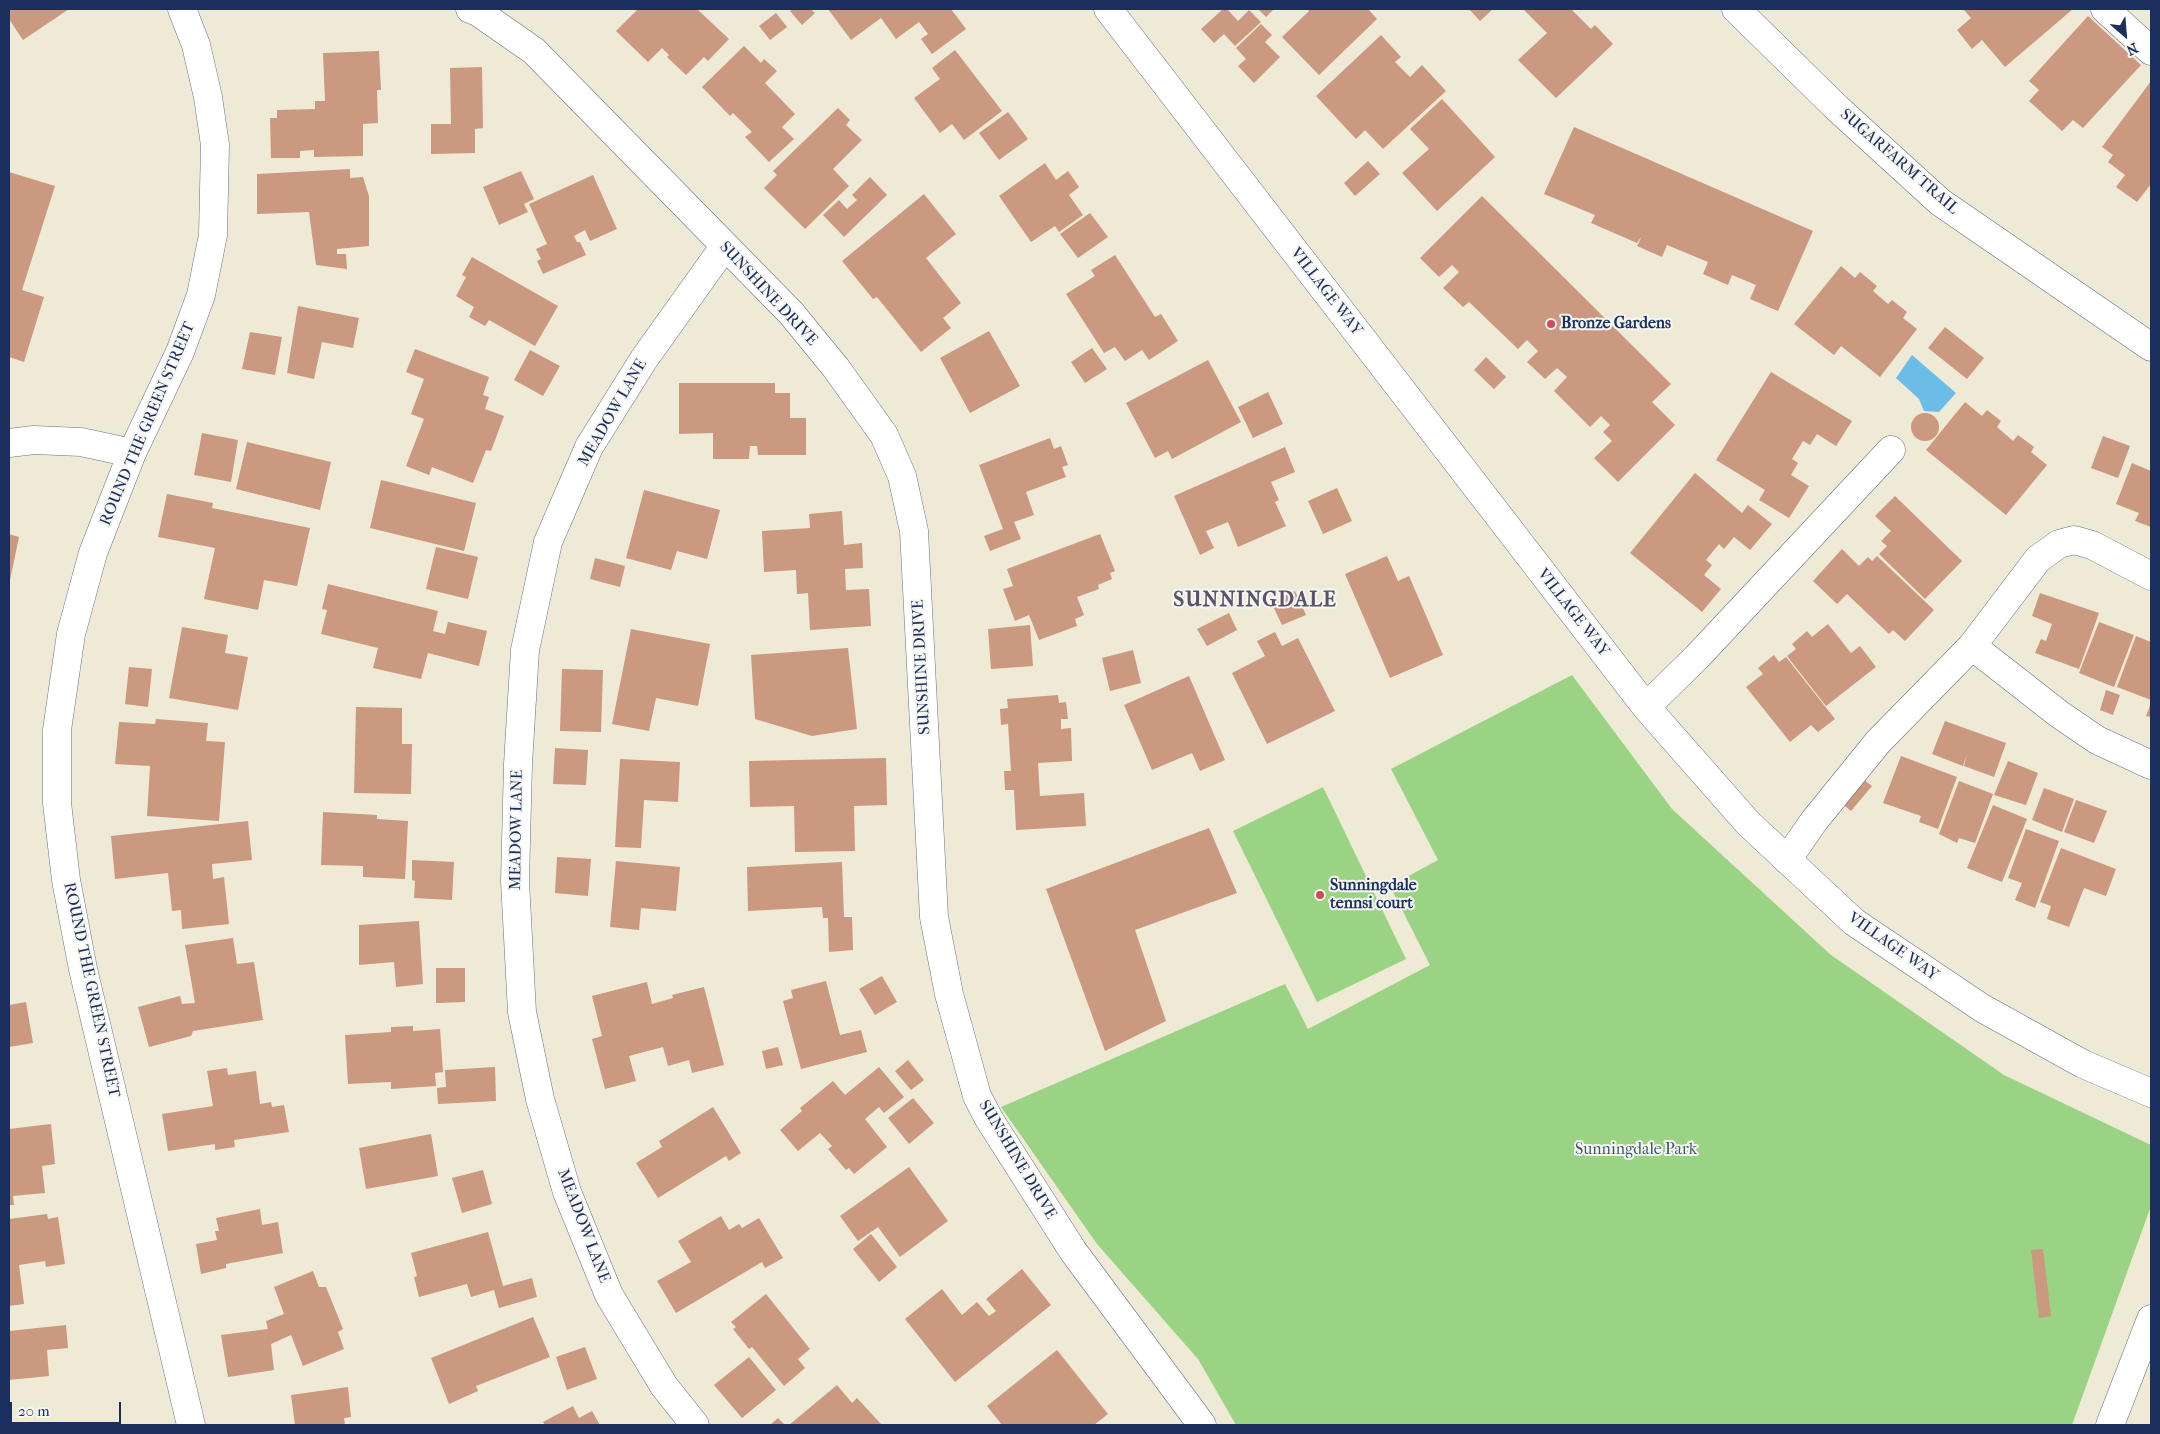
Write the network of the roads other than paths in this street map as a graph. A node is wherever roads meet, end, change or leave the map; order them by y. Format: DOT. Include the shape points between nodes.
graph roads {
  1 [pos="182,9"];
  2 [pos="470,9"];
  3 [pos="1108,9"];
  4 [pos="1736,9"];
  5 [pos="2105,9"];
  6 [pos="2151,52"];
  7 [pos="724,247"];
  8 [pos="2151,347"];
  9 [pos="9,443"];
  10 [pos="1891,450"];
  11 [pos="132,453"];
  12 [pos="2151,576"];
  13 [pos="1972,646"];
  14 [pos="1646,707"];
  15 [pos="2151,765"];
  16 [pos="1786,860"];
  17 [pos="2151,1093"];
  18 [pos="2151,1319"];
  19 [pos="191,1425"];
  20 [pos="695,1425"];
  21 [pos="1202,1425"];
  22 [pos="2110,1425"];
  1 -- 11 [label="street, ROUND THE GREEN STREET" via="196,45 215,145 213,235 202,296 180,352"];
  2 -- 7 [label="street, SUNSHINE DRIVE" via="534,51"];
  3 -- 14 [label="street, VILLAGE WAY"];
  4 -- 8 [label="street, SUGARFARM TRAIL" via="1837,108 1940,202"];
  5 -- 6 [label="street"];
  7 -- 20 [label="street, MEADOW LANE" via="644,359 590,447 548,542 525,650 517,774 515,881 522,1012 540,1099 567,1192 610,1295 664,1386"];
  7 -- 21 [label="street, SUNSHINE DRIVE" via="791,314 836,368 884,435 902,476 915,541 934,917 949,994 978,1096 989,1119 1073,1251"];
  9 -- 11 [label="street" via="34,440 81,442"];
  10 -- 14 [label="street"];
  11 -- 19 [label="street, ROUND THE GREEN STREET" via="93,553 71,634 57,730 57,803 66,880 83,969"];
  12 -- 13 [label="street" via="2092,545 2074,540 2059,544 2038,559"];
  13 -- 15 [label="street" via="2097,740"];
  13 -- 16 [label="street" via="1878,742"];
  14 -- 16 [label="street, VILLAGE WAY" via="1748,823"];
  16 -- 17 [label="street, VILLAGE WAY" via="1854,922 1982,1008 2082,1064"];
  18 -- 22 [label="street"];
}
